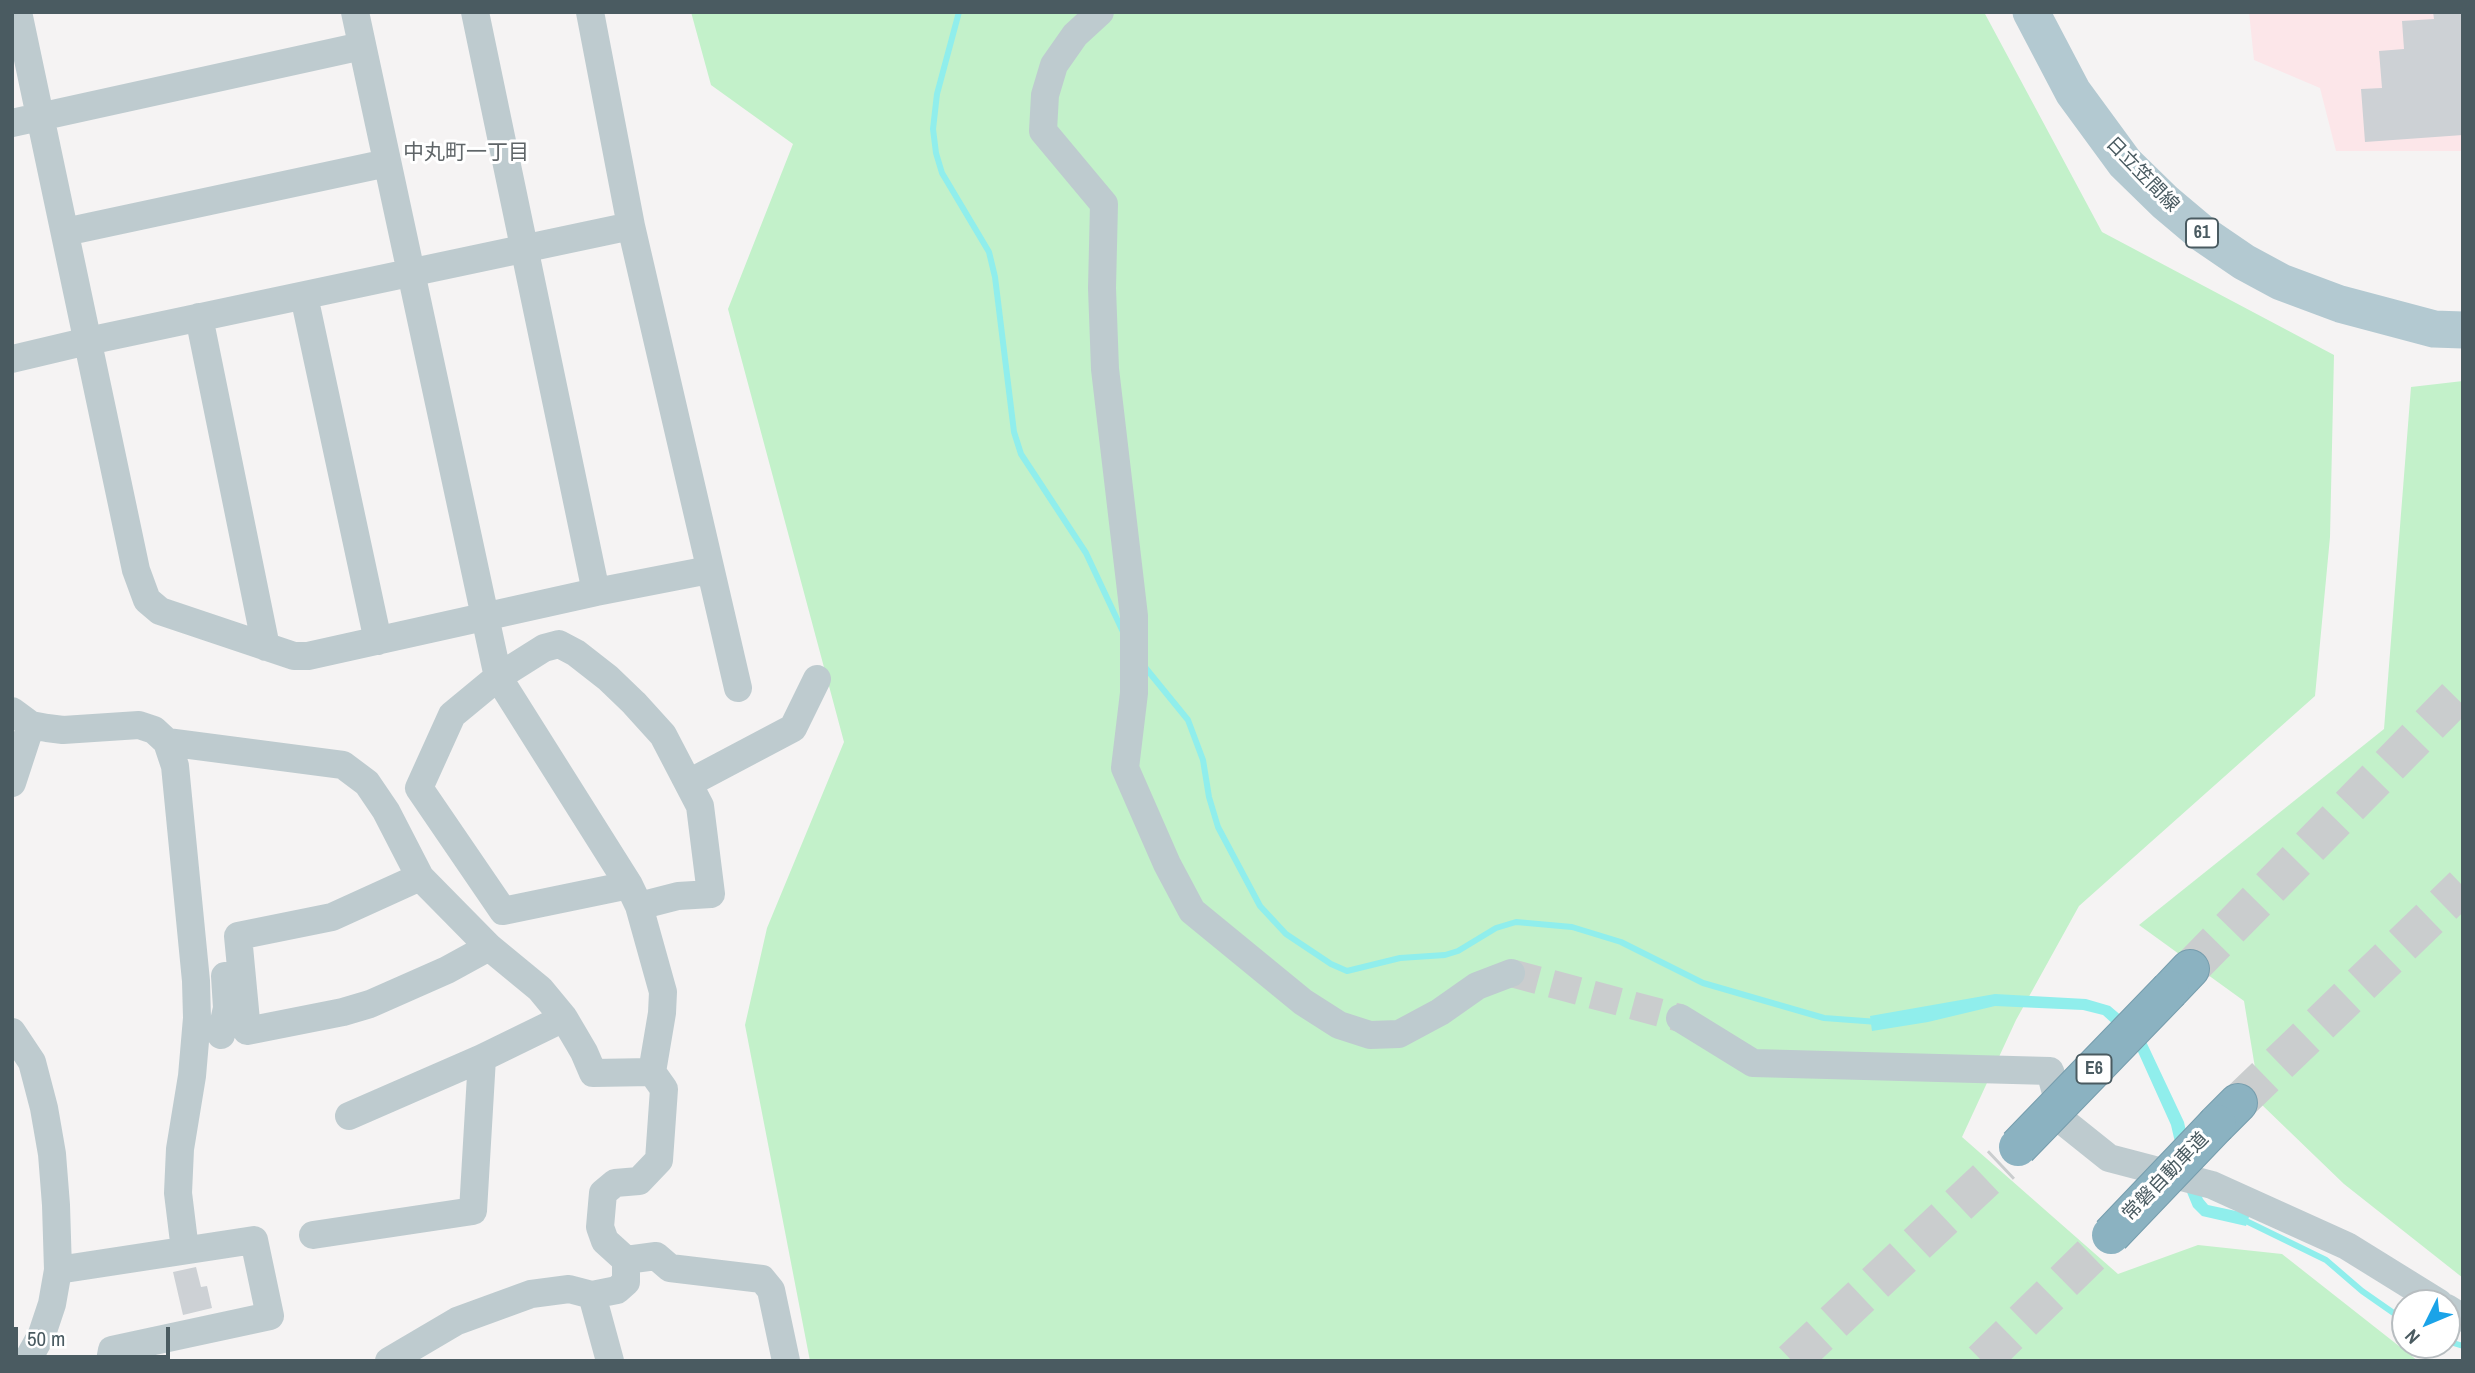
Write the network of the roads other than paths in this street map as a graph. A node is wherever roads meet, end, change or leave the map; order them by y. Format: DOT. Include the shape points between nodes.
graph roads {
  1 [pos="18,12"];
  2 [pos="355,12"];
  3 [pos="475,12"];
  4 [pos="590,12"];
  5 [pos="1100,12"];
  6 [pos="2031,12"];
  7 [pos="362,46"];
  8 [pos="41,116"];
  9 [pos="12,123"];
  10 [pos="387,163"];
  11 [pos="631,226"];
  12 [pos="65,232"];
  13 [pos="524,249"];
  14 [pos="412,273"];
  15 [pos="304,296"];
  16 [pos="199,317"];
  17 [pos="2463,330"];
  18 [pos="88,341"];
  19 [pos="12,359"];
  20 [pos="709,570"];
  21 [pos="596,592"];
  22 [pos="484,617"];
  23 [pos="378,641"];
  24 [pos="266,647"];
  25 [pos="498,677"];
  26 [pos="817,679"];
  27 [pos="738,688"];
  28 [pos="22,718"];
  29 [pos="167,742"];
  30 [pos="12,783"];
  31 [pos="688,783"];
  32 [pos="420,877"];
  33 [pos="634,895"];
  34 [pos="238,936"];
  35 [pos="489,947"];
  36 [pos="1511,973"];
  37 [pos="2180,979"];
  38 [pos="564,1018"];
  39 [pos="1680,1018"];
  40 [pos="12,1032"];
  41 [pos="221,1035"];
  42 [pos="482,1058"];
  43 [pos="652,1072"];
  44 [pos="2228,1114"];
  45 [pos="349,1116"];
  46 [pos="2010,1156"];
  47 [pos="313,1235"];
  48 [pos="2102,1243"];
  49 [pos="184,1250"];
  50 [pos="626,1260"];
  51 [pos="58,1270"];
  52 [pos="2416,1289"];
  53 [pos="593,1295"];
  54 [pos="27,1361"];
  55 [pos="110,1361"];
  56 [pos="389,1361"];
  57 [pos="610,1361"];
  58 [pos="786,1361"];
  1 -- 8 [label="street"];
  2 -- 7 [label="street"];
  3 -- 13 [label="street"];
  4 -- 11 [label="street"];
  5 -- 36 [label="street" via="1075,35 1054,65 1045,94 1043,131 1104,204 1105,369 1134,615 1134,692 1125,768 1192,911 1303,1002 1339,1025 1370,1035 1399,1034 1440,1013 1477,986"];
  6 -- 17 [label="main road, 日立笠間線 / 61" via="2073,92 2125,163 2203,234 2281,282 2340,304 2434,328"];
  7 -- 8 [label="street"];
  7 -- 10 [label="street"];
  8 -- 9 [label="street"];
  8 -- 12 [label="street"];
  10 -- 12 [label="street"];
  10 -- 14 [label="street"];
  11 -- 13 [label="street"];
  11 -- 20 [label="street"];
  12 -- 18 [label="street"];
  13 -- 14 [label="street"];
  13 -- 21 [label="street"];
  14 -- 15 [label="street"];
  14 -- 22 [label="street"];
  15 -- 16 [label="street"];
  15 -- 23 [label="street"];
  16 -- 18 [label="street"];
  16 -- 24 [label="street"];
  18 -- 19 [label="street"];
  18 -- 24 [label="street" via="136,570 147,600 160,611"];
  20 -- 21 [label="street"];
  20 -- 27 [label="street"];
  21 -- 22 [label="street"];
  22 -- 23 [label="street"];
  22 -- 25 [label="street"];
  23 -- 24 [label="street" via="308,656"];
  25 -- 31 [label="street" via="544,648 559,644 576,653 608,678 663,735"];
  25 -- 33 [label="street"];
  25 -- 33 [label="street" via="452,715 419,788 503,911"];
  26 -- 31 [label="street" via="793,728"];
  28 -- 29 [label="street" via="63,730 139,725 154,730"];
  28 -- 30 [label="street"];
  29 -- 32 [label="street" via="343,765 367,783"];
  29 -- 49 [label="street" via="175,765 201,1075 180,1149 178,1193"];
  31 -- 33 [label="street" via="700,806 711,894"];
  32 -- 34 [label="street" via="332,918"];
  32 -- 35 [label="street"];
  33 -- 43 [label="street" via="663,992"];
  34 -- 35 [label="street" via="247,1031 370,1004"];
  34 -- 41 [label="street" via="223,939 227,1009"];
  35 -- 38 [label="street" via="540,989"];
  37 -- 46 [label="highway, E6, bridge"];
  38 -- 42 [label="street"];
  38 -- 43 [label="street" via="593,1073"];
  39 -- 52 [label="street" via="1753,1063 2050,1071 2064,1122 2109,1158 2212,1185 2347,1246"];
  40 -- 51 [label="street" via="32,1062 44,1108 52,1154"];
  42 -- 45 [label="street"];
  42 -- 47 [label="street" via="473,1212"];
  43 -- 50 [label="street" via="664,1089 659,1160 639,1181 615,1183 603,1193 600,1227 605,1241"];
  44 -- 48 [label="highway, 常磐自動車道, bridge"];
  49 -- 51 [label="street"];
  49 -- 55 [label="street" via="254,1240 270,1316 112,1350"];
  50 -- 53 [label="street" via="626,1282 617,1290"];
  50 -- 58 [label="street" via="656,1256 670,1268 762,1279 771,1290"];
  51 -- 54 [label="street" via="42,1334"];
  53 -- 56 [label="street" via="569,1289 531,1294 457,1321"];
  53 -- 57 [label="street"];
}
